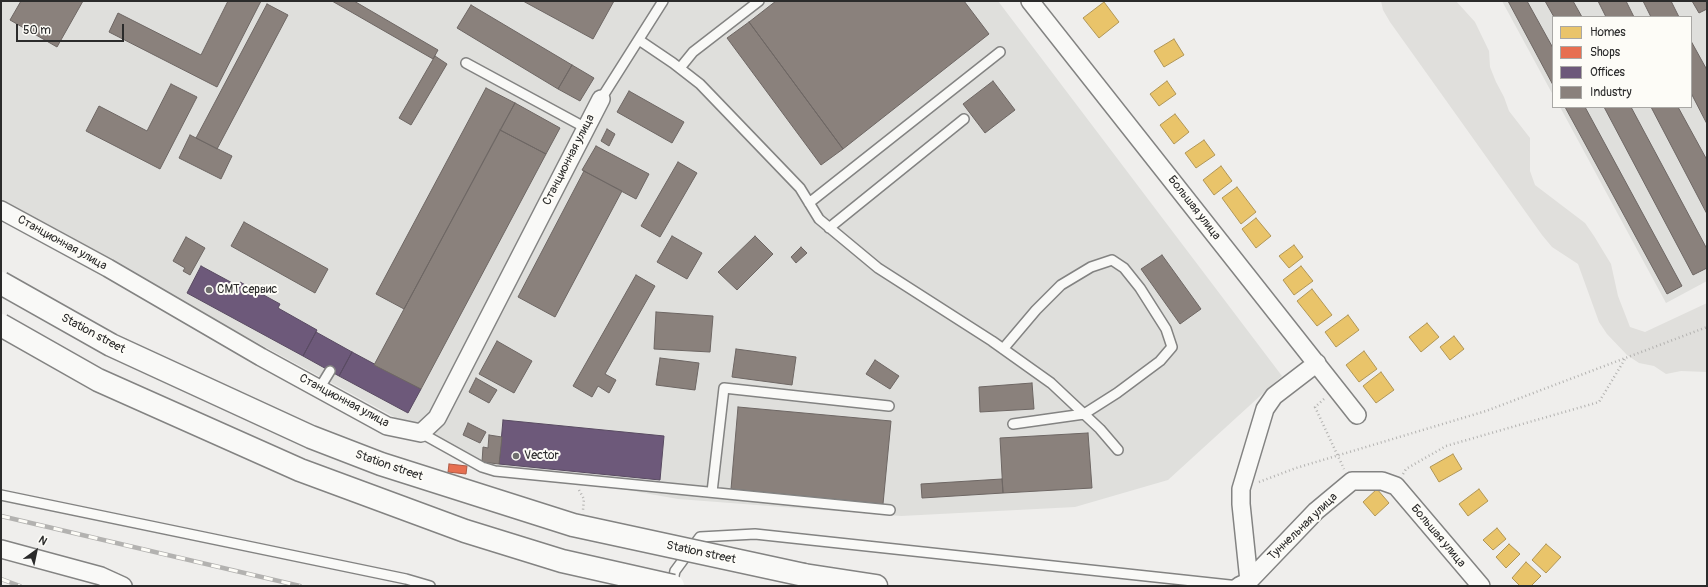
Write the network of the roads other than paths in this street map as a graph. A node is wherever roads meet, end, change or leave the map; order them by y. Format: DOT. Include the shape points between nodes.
graph roads {
  1 [pos="663,1"];
  2 [pos="759,1"];
  3 [pos="1030,1"];
  4 [pos="639,40"];
  5 [pos="1000,52"];
  6 [pos="466,63"];
  7 [pos="680,68"];
  8 [pos="601,99"];
  9 [pos="964,118"];
  10 [pos="586,128"];
  11 [pos="809,203"];
  12 [pos="1,210"];
  13 [pos="829,228"];
  14 [pos="1,283"];
  15 [pos="1,325"];
  16 [pos="1003,349"];
  17 [pos="1317,364"];
  18 [pos="330,371"];
  19 [pos="320,389"];
  20 [pos="889,406"];
  21 [pos="1084,414"];
  22 [pos="1357,414"];
  23 [pos="1013,424"];
  24 [pos="421,433"];
  25 [pos="1118,450"];
  26 [pos="1352,481"];
  27 [pos="712,492"];
  28 [pos="1,495"];
  29 [pos="890,510"];
  30 [pos="1,549"];
  31 [pos="1244,583"];
  32 [pos="123,586"];
  33 [pos="430,586"];
  34 [pos="672,586"];
  35 [pos="876,586"];
  36 [pos="1481,586"];
  1 -- 4 [label="lane"];
  2 -- 7 [label="lane" via="693,52"];
  3 -- 17 [label="street, Большая улица"];
  4 -- 7 [label="lane"];
  4 -- 8 [label="lane"];
  5 -- 11 [label="lane"];
  6 -- 10 [label="lane"];
  7 -- 11 [label="lane" via="722,106 800,188"];
  8 -- 10 [label="street, Станционная улица"];
  9 -- 13 [label="lane"];
  10 -- 24 [label="street, Станционная улица" via="437,418"];
  11 -- 13 [label="lane" via="818,219"];
  12 -- 19 [label="street, Станционная улица"];
  13 -- 16 [label="lane" via="878,268"];
  14 -- 35 [label="main road, Station street, bridge" via="111,345 311,437 381,464 573,525 804,575"];
  15 -- 34 [label="main road, bridge" via="98,380 300,470 473,534 562,561"];
  16 -- 21 [label="lane" via="1051,383"];
  16 -- 21 [label="lane" via="1061,285 1091,267 1112,260 1124,268 1166,329 1172,347 1160,361"];
  17 -- 22 [label="street, Большая улица"];
  17 -- 31 [label="street" via="1274,396 1265,409 1241,489"];
  18 -- 19 [label="lane"];
  19 -- 24 [label="street, Станционная улица" via="387,426"];
  20 -- 27 [label="lane" via="724,388"];
  21 -- 23 [label="lane"];
  21 -- 25 [label="lane" via="1100,428"];
  24 -- 27 [label="lane" via="482,467 495,471"];
  26 -- 31 [label="street, Туннельная улица" via="1316,511"];
  26 -- 36 [label="street, Большая улица" via="1382,481 1396,486"];
  27 -- 29 [label="lane"];
  28 -- 33 [label="lane"];
  30 -- 32 [label="street" via="101,576"];
  31 -- 34 [label="lane" via="755,534 700,537 674,571"];
}
